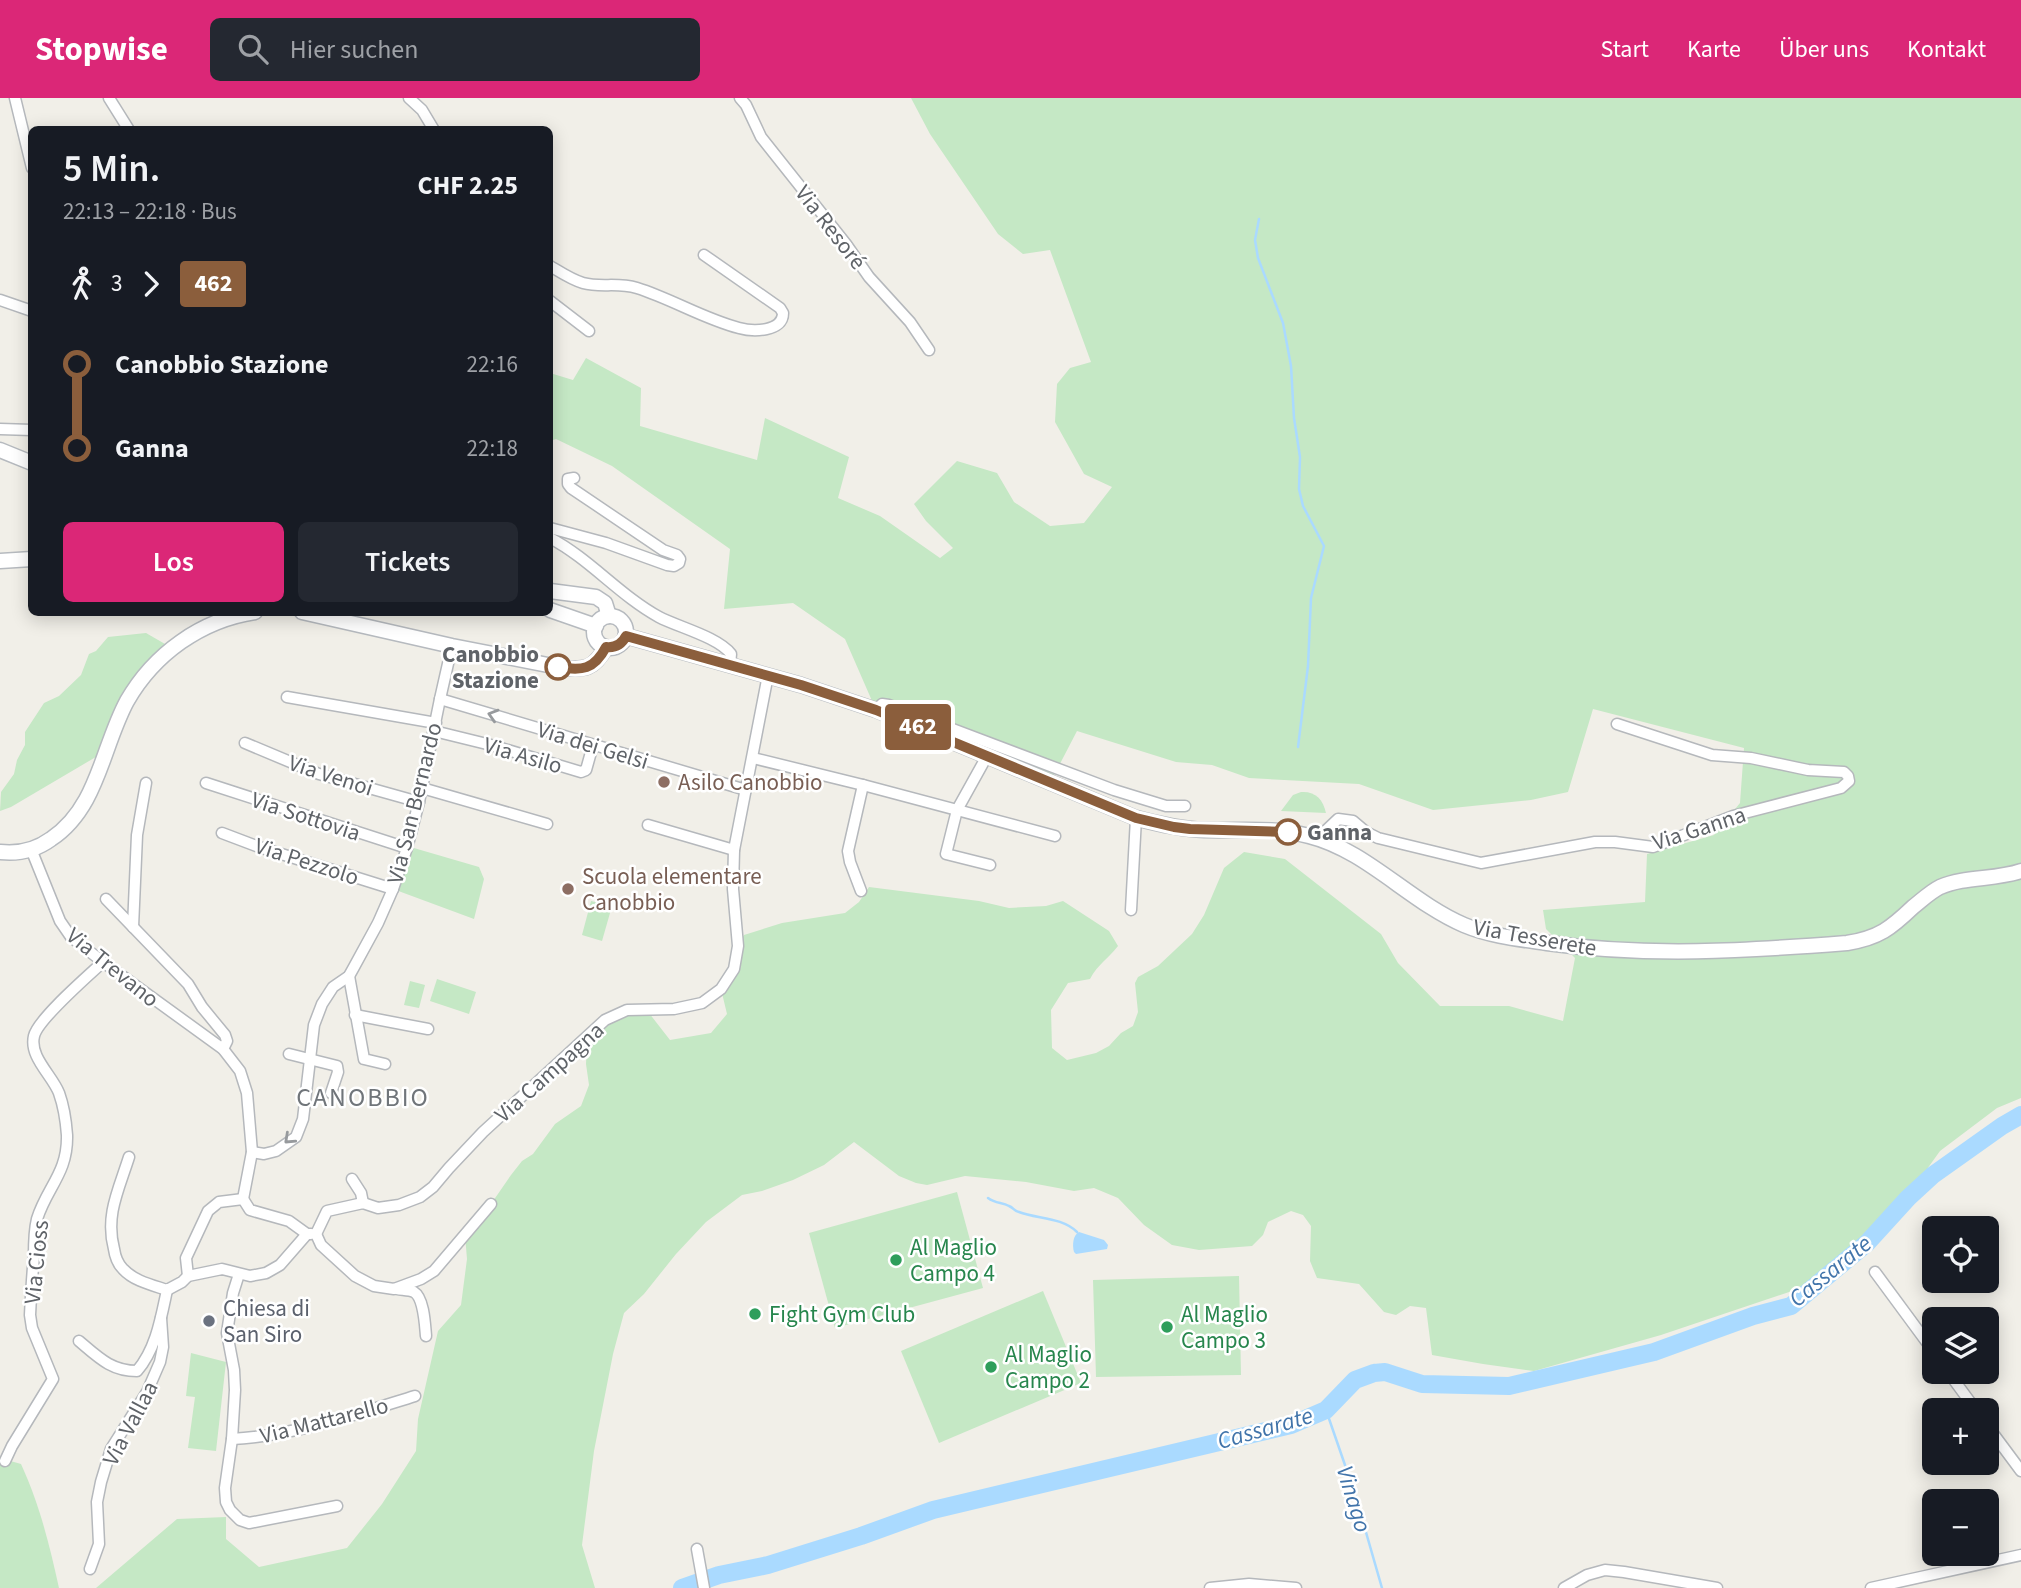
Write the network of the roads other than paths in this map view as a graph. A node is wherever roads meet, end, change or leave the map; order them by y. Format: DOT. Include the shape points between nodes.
graph roads {
  1 [pos="15,98"];
  2 [pos="109,98"];
  3 [pos="409,98"];
  4 [pos="740,98"];
  5 [pos="127,126"];
  6 [pos="432,126"];
  7 [pos="28,152"];
  8 [pos="704,255"];
  9 [pos="553,268"];
  10 [pos="0,300"];
  11 [pos="553,303"];
  12 [pos="28,310"];
  13 [pos="589,331"];
  14 [pos="929,351"];
  15 [pos="0,429"];
  16 [pos="28,430"];
  17 [pos="0,450"];
  18 [pos="28,461"];
  19 [pos="574,478"];
  20 [pos="553,528"];
  21 [pos="553,540"];
  22 [pos="28,559"];
  23 [pos="0,561"];
  24 [pos="553,591"];
  25 [pos="553,611"];
  26 [pos="238,616"];
  27 [pos="320,616"];
  28 [pos="609,616"];
  29 [pos="596,626"];
  30 [pos="626,636"];
  31 [pos="452,646"];
  32 [pos="606,647"];
  33 [pos="730,665"];
  34 [pos="768,676"];
  35 [pos="287,697"];
  36 [pos="440,699"];
  37 [pos="876,710"];
  38 [pos="1617,724"];
  39 [pos="435,727"];
  40 [pos="245,743"];
  41 [pos="593,746"];
  42 [pos="986,755"];
  43 [pos="753,758"];
  44 [pos="146,783"];
  45 [pos="206,783"];
  46 [pos="863,785"];
  47 [pos="422,788"];
  48 [pos="746,790"];
  49 [pos="419,802"];
  50 [pos="1185,806"];
  51 [pos="957,810"];
  52 [pos="1136,818"];
  53 [pos="547,824"];
  54 [pos="648,825"];
  55 [pos="222,832"];
  56 [pos="1055,836"];
  57 [pos="1318,838"];
  58 [pos="407,848"];
  59 [pos="31,849"];
  60 [pos="734,850"];
  61 [pos="0,852"];
  62 [pos="990,866"];
  63 [pos="2021,871"];
  64 [pos="393,888"];
  65 [pos="861,891"];
  66 [pos="106,899"];
  67 [pos="1131,910"];
  68 [pos="133,927"];
  69 [pos="103,962"];
  70 [pos="349,976"];
  71 [pos="355,1015"];
  72 [pos="428,1029"];
  73 [pos="223,1049"];
  74 [pos="289,1054"];
  75 [pos="310,1059"];
  76 [pos="386,1064"];
  77 [pos="331,1093"];
  78 [pos="252,1154"];
  79 [pos="129,1157"];
  80 [pos="352,1179"];
  81 [pos="243,1199"];
  82 [pos="363,1203"];
  83 [pos="491,1204"];
  84 [pos="312,1234"];
  85 [pos="1875,1272"];
  86 [pos="244,1275"];
  87 [pos="188,1276"];
  88 [pos="394,1289"];
  89 [pos="167,1290"];
  90 [pos="161,1318"];
  91 [pos="426,1336"];
  92 [pos="1922,1336"];
  93 [pos="79,1341"];
  94 [pos="415,1396"];
  95 [pos="232,1440"];
  96 [pos="1999,1441"];
  97 [pos="5,1461"];
  98 [pos="2021,1471"];
  99 [pos="337,1506"];
  100 [pos="697,1549"];
  101 [pos="2021,1555"];
  102 [pos="90,1569"];
  103 [pos="704,1588"];
  104 [pos="1209,1588"];
  105 [pos="1296,1588"];
  106 [pos="1564,1588"];
  107 [pos="1717,1588"];
  108 [pos="1871,1588"];
  1 -- 7 [label="street"];
  2 -- 5 [label="street"];
  3 -- 6 [label="street"];
  4 -- 14 [label="street, Via Resoré" via="761,137 869,277 910,321"];
  8 -- 9 [label="street" via="780,308 781,322 760,330 741,329 650,292 580,283"];
  10 -- 12 [label="street"];
  11 -- 13 [label="street"];
  15 -- 16 [label="street"];
  17 -- 18 [label="main road"];
  19 -- 20 [label="street" via="568,479 571,488 677,555 679,563 667,565"];
  21 -- 33 [label="street" via="645,609 726,648"];
  22 -- 23 [label="main road"];
  24 -- 28 [label="main road" via="596,597 605,603"];
  25 -- 29 [label="main road"];
  26 -- 59 [label="main road" via="181,642 145,674 127,702 79,814 53,838"];
  27 -- 31 [label="main road"];
  28 -- 29 [label="main road"];
  28 -- 30 [label="main road" via="619,618"];
  29 -- 32 [label="main road" via="595,637"];
  30 -- 32 [label="main road" via="616,647"];
  30 -- 33 [label="main road, Via Tesserete"];
  31 -- 32 [label="main road" via="580,669 595,663"];
  31 -- 36 [label="street, Via San Bernardo"];
  33 -- 34 [label="main road, Via Tesserete"];
  34 -- 37 [label="main road, Via Tesserete"];
  34 -- 43 [label="street, Via Campagna"];
  35 -- 39 [label="street"];
  36 -- 39 [label="street, Via San Bernardo"];
  41 -- 36 [label="street, Via dei Gelsi, one-way"];
  37 -- 42 [label="main road, Via Tesserete"];
  37 -- 50 [label="street" via="889,705 1114,790 1166,806"];
  38 -- 57 [label="street, Via Ganna" via="1712,755 1844,772 1849,781 1842,788 1733,817 1650,847 1595,842 1481,863 1378,838 1349,819 1338,819"];
  39 -- 41 [label="street, Via Asilo" via="581,772 586,770"];
  39 -- 47 [label="street, Via San Bernardo"];
  40 -- 49 [label="street, Via Venoi" via="319,774"];
  41 -- 48 [label="street, Via dei Gelsi"];
  42 -- 51 [label="street"];
  42 -- 52 [label="main road, Via Tesserete"];
  43 -- 46 [label="street"];
  43 -- 48 [label="street, Via Campagna"];
  44 -- 68 [label="street, Via Trevano" via="137,835"];
  45 -- 58 [label="street, Via Sottovia"];
  46 -- 51 [label="street"];
  46 -- 65 [label="street" via="848,851"];
  47 -- 49 [label="street, Via San Bernardo"];
  47 -- 53 [label="street"];
  48 -- 60 [label="street, Via Campagna"];
  49 -- 58 [label="street, Via San Bernardo"];
  51 -- 56 [label="street"];
  51 -- 62 [label="street" via="946,854"];
  52 -- 57 [label="main road, Via Tesserete" via="1174,827 1282,831"];
  52 -- 67 [label="street"];
  54 -- 60 [label="street"];
  55 -- 64 [label="street, Via Pezzolo"];
  57 -- 63 [label="main road, Via Tesserete" via="1367,864 1429,908 1480,931 1587,948 1663,952 1868,939 1892,927 1940,887"];
  58 -- 64 [label="street, Via San Bernardo"];
  59 -- 61 [label="main road"];
  59 -- 69 [label="street, Via Trevano" via="64,928"];
  60 -- 82 [label="street, Via Campagna" via="738,946 734,970 721,989 702,1003 613,1015 484,1132 426,1193 399,1205 378,1208"];
  64 -- 70 [label="street, Via San Bernardo"];
  66 -- 68 [label="street, Via Trevano"];
  68 -- 73 [label="street, Via Trevano" via="188,984 225,1035"];
  69 -- 73 [label="street, Via Trevano"];
  69 -- 97 [label="street, Via Cioss" via="59,1003 33,1039 34,1051 59,1094 67,1136 65,1160 36,1227 30,1315 53,1379"];
  70 -- 71 [label="street"];
  70 -- 75 [label="street, Via San Bernardo" via="333,987 322,1004"];
  71 -- 72 [label="street"];
  71 -- 76 [label="street" via="364,1059"];
  73 -- 78 [label="street, Via Trevano" via="245,1082"];
  74 -- 75 [label="street"];
  75 -- 77 [label="street" via="338,1068"];
  75 -- 78 [label="street, Via San Bernardo, one-way" via="303,1119 296,1137 268,1154"];
  78 -- 81 [label="street, Via Trevano"];
  79 -- 89 [label="street" via="110,1218 116,1259 130,1275"];
  80 -- 82 [label="street"];
  81 -- 84 [label="street" via="250,1210 289,1221"];
  81 -- 87 [label="street" via="219,1202 208,1210 186,1258"];
  82 -- 84 [label="street, Via Campagna" via="327,1212"];
  83 -- 88 [label="street" via="434,1270"];
  84 -- 86 [label="street, Via Campagna" via="277,1267"];
  84 -- 88 [label="street" via="355,1276"];
  85 -- 92 [label="street"];
  86 -- 87 [label="street" via="222,1269"];
  86 -- 95 [label="street" via="233,1293 228,1333 234,1383"];
  87 -- 89 [label="street"];
  88 -- 91 [label="street" via="412,1291 419,1297"];
  89 -- 90 [label="street"];
  90 -- 93 [label="street" via="147,1360 137,1371 111,1367"];
  90 -- 102 [label="street, Via Vallaa" via="163,1347 157,1372 111,1449 101,1482 99,1544"];
  94 -- 95 [label="street, Via Mattarello" via="280,1433"];
  95 -- 99 [label="street" via="226,1502 240,1520 251,1522"];
  96 -- 98 [label="street"];
  100 -- 103 [label="street"];
  101 -- 108 [label="street"];
  104 -- 105 [label="street" via="1249,1584"];
  106 -- 107 [label="street" via="1605,1570"];
}
